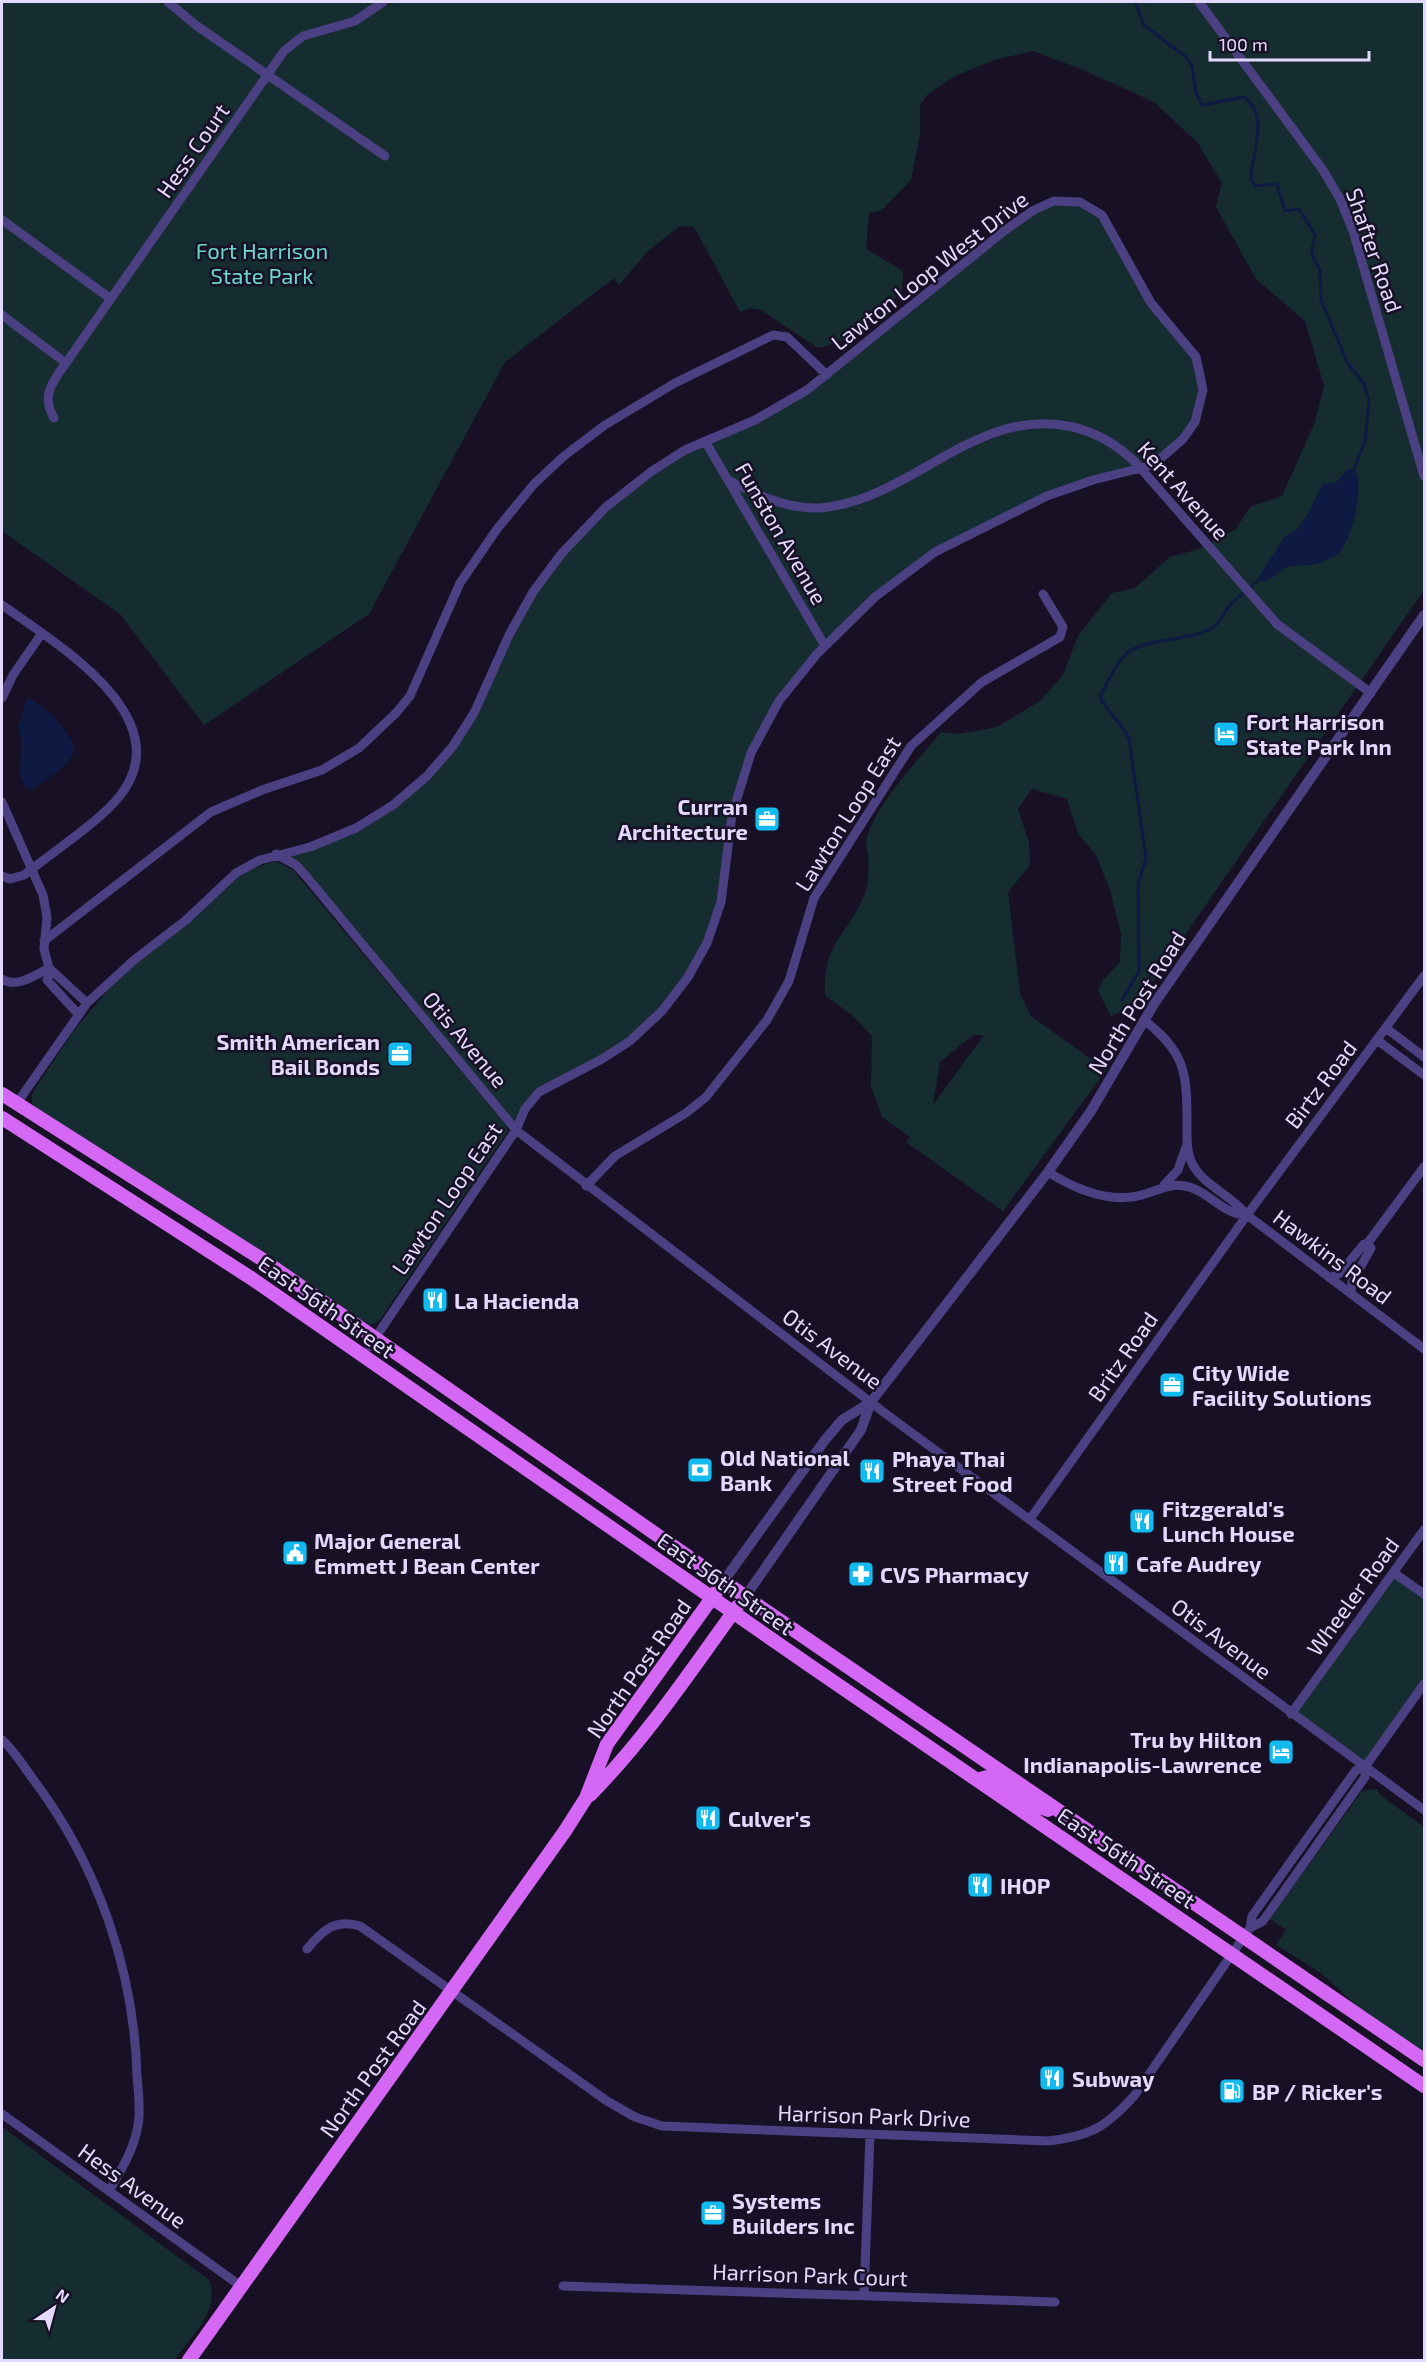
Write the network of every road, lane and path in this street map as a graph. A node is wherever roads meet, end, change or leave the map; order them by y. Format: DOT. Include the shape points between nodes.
graph roads {
  1 [pos="168,2"];
  2 [pos="383,2"];
  3 [pos="1199,2"];
  4 [pos="268,74"];
  5 [pos="385,156"];
  6 [pos="2,220"];
  7 [pos="111,299"];
  8 [pos="2,315"];
  9 [pos="66,363"];
  10 [pos="827,375"];
  11 [pos="54,418"];
  12 [pos="705,441"];
  13 [pos="1141,469"];
  14 [pos="1425,476"];
  15 [pos="729,480"];
  16 [pos="1043,594"];
  17 [pos="2,605"];
  18 [pos="1425,615"];
  19 [pos="42,633"];
  20 [pos="825,646"];
  21 [pos="1371,693"];
  22 [pos="2,698"];
  23 [pos="2,802"];
  24 [pos="276,854"];
  25 [pos="32,868"];
  26 [pos="2,876"];
  27 [pos="44,941"];
  28 [pos="50,970"];
  29 [pos="1425,976"];
  30 [pos="2,978"];
  31 [pos="87,1004"];
  32 [pos="78,1015"];
  33 [pos="1144,1020"];
  34 [pos="1386,1028"];
  35 [pos="1377,1040"];
  36 [pos="1425,1057"];
  37 [pos="1425,1075"];
  38 [pos="2,1094"];
  39 [pos="17,1103"];
  40 [pos="2,1118"];
  41 [pos="516,1130"];
  42 [pos="1187,1143"];
  43 [pos="1425,1167"];
  44 [pos="1048,1172"];
  45 [pos="1164,1185"];
  46 [pos="586,1186"];
  47 [pos="1247,1215"];
  48 [pos="1368,1244"];
  49 [pos="1330,1278"];
  50 [pos="1351,1293"];
  51 [pos="372,1342"];
  52 [pos="1425,1349"];
  53 [pos="870,1402"];
  54 [pos="1030,1519"];
  55 [pos="1425,1530"];
  56 [pos="1394,1573"];
  57 [pos="723,1582"];
  58 [pos="1425,1594"];
  59 [pos="745,1597"];
  60 [pos="712,1599"];
  61 [pos="733,1613"];
  62 [pos="1425,1684"];
  63 [pos="1291,1714"];
  64 [pos="892,1722"];
  65 [pos="952,1739"];
  66 [pos="2,1740"];
  67 [pos="1365,1767"];
  68 [pos="977,1780"];
  69 [pos="586,1798"];
  70 [pos="1056,1809"];
  71 [pos="1425,1810"];
  72 [pos="1241,1940"];
  73 [pos="307,1949"];
  74 [pos="452,1994"];
  75 [pos="1345,2031"];
  76 [pos="1425,2060"];
  77 [pos="1425,2075"];
  78 [pos="1425,2086"];
  79 [pos="2,2114"];
  80 [pos="870,2135"];
  81 [pos="109,2191"];
  82 [pos="563,2286"];
  83 [pos="242,2287"];
  84 [pos="864,2295"];
  85 [pos="1055,2302"];
  86 [pos="189,2361"];
  1 -- 4 [label="street"];
  2 -- 4 [label="street, Hess Court" via="355,21 299,38"];
  3 -- 14 [label="street, Shafter Road" via="1323,170 1340,199 1353,231"];
  4 -- 5 [label="street"];
  4 -- 7 [label="street, Hess Court"];
  6 -- 7 [label="street"];
  7 -- 9 [label="street, Hess Court"];
  8 -- 9 [label="street"];
  9 -- 11 [label="street" via="48,395 48,408"];
  10 -- 12 [label="street, Lawton Loop West Drive" via="781,406"];
  10 -- 13 [label="street, Lawton Loop West Drive" via="1024,217 1054,201 1080,202 1109,225 1149,299 1189,348 1201,372 1202,401 1192,428 1160,460"];
  10 -- 27 [label="street, Lawton Loop West Drive" via="788,337 773,335 675,382 594,432 534,484 486,544 450,600 414,687 398,711 359,748 308,776 212,812"];
  12 -- 15 [label="street, Funston Avenue"];
  12 -- 24 [label="street, Lawton Loop West Drive" via="628,488 562,553 518,617 467,725 421,781 393,805 356,828 310,847"];
  13 -- 15 [label="street, Kent Avenue" via="1103,438 1045,423 996,430 884,489 847,504 783,504"];
  13 -- 20 [label="street, Lawton Loop East" via="1047,496 951,543 891,584"];
  13 -- 21 [label="street, Kent Avenue" via="1285,631"];
  15 -- 20 [label="street, Funston Avenue"];
  16 -- 46 [label="street, Lawton Loop East" via="1063,627 1060,637 982,682 911,746 814,898 781,998 727,1073 696,1106 615,1155"];
  17 -- 19 [label="street"];
  18 -- 21 [label="street, North Post Road"];
  19 -- 22 [label="street"];
  19 -- 25 [label="street" via="95,673 127,715 136,751 131,777 117,800"];
  20 -- 41 [label="street, Lawton Loop East" via="785,692 753,748 732,815 727,873 717,916 688,977 662,1011 630,1041 539,1092 525,1109"];
  21 -- 33 [label="street, North Post Road"];
  23 -- 25 [label="street"];
  24 -- 31 [label="street, Lawton Loop West Drive" via="236,873"];
  24 -- 41 [label="street, Otis Avenue" via="306,876"];
  25 -- 26 [label="street" via="16,878"];
  25 -- 27 [label="street" via="43,895"];
  27 -- 28 [label="street"];
  28 -- 30 [label="street" via="17,982"];
  28 -- 31 [label="street"];
  28 -- 32 [label="street" via="47,980"];
  29 -- 34 [label="street, Birtz Road"];
  31 -- 32 [label="street, Lawton Loop West Drive"];
  32 -- 39 [label="street, Lawton Loop West Drive"];
  33 -- 42 [label="street, Hawkins Road" via="1170,1043 1184,1067"];
  33 -- 44 [label="street, North Post Road" via="1111,1081"];
  34 -- 35 [label="street, Birtz Road"];
  34 -- 36 [label="street"];
  35 -- 37 [label="street"];
  35 -- 47 [label="street, Birtz Road"];
  38 -- 39 [label="main road, East 56th Street"];
  39 -- 51 [label="main road, East 56th Street" via="208,1224"];
  40 -- 60 [label="main road, East 56th Street" via="251,1278"];
  41 -- 46 [label="street, Otis Avenue"];
  41 -- 51 [label="street, Lawton Loop East"];
  42 -- 45 [label="street" via="1178,1170"];
  42 -- 47 [label="street, Hawkins Road" via="1194,1167"];
  43 -- 48 [label="street"];
  44 -- 45 [label="street, Hawkins Road" via="1090,1194 1135,1196"];
  44 -- 53 [label="street, North Post Road"];
  45 -- 47 [label="street, Hawkins Road" via="1195,1189 1237,1216"];
  46 -- 53 [label="street, Otis Avenue"];
  47 -- 49 [label="street, Hawkins Road"];
  47 -- 54 [label="street, Britz Road"];
  48 -- 49 [label="street" via="1341,1274"];
  48 -- 50 [label="street" via="1371,1248 1352,1282"];
  49 -- 50 [label="street, Hawkins Road"];
  50 -- 52 [label="street, Hawkins Road"];
  51 -- 57 [label="main road, East 56th Street"];
  53 -- 54 [label="street, Otis Avenue"];
  53 -- 57 [label="street, North Post Road" via="842,1420 825,1440"];
  53 -- 59 [label="street, North Post Road" via="861,1430"];
  54 -- 63 [label="street, Otis Avenue"];
  55 -- 56 [label="street, Wheeler Road"];
  56 -- 58 [label="street"];
  56 -- 63 [label="street, Wheeler Road"];
  57 -- 59 [label="main road, East 56th Street"];
  57 -- 60 [label="main road, North Post Road"];
  59 -- 61 [label="main road, North Post Road"];
  59 -- 65 [label="main road, East 56th Street"];
  60 -- 61 [label="main road, East 56th Street"];
  60 -- 69 [label="main road, North Post Road" via="607,1744"];
  61 -- 64 [label="main road, East 56th Street"];
  61 -- 69 [label="main road, North Post Road" via="638,1744"];
  62 -- 67 [label="street, Harrison Park Drive"];
  63 -- 67 [label="street, Otis Avenue"];
  64 -- 65 [label="main road" via="911,1724 942,1744"];
  64 -- 68 [label="main road, East 56th Street"];
  65 -- 70 [label="main road, East 56th Street"];
  66 -- 81 [label="street" via="69,1832 109,1919 130,1995 139,2123 132,2149"];
  67 -- 71 [label="street, Otis Avenue"];
  67 -- 72 [label="street, Harrison Park Drive" via="1365,1778 1263,1921"];
  68 -- 70 [label="main road" via="987,1776 1029,1803"];
  68 -- 72 [label="main road, East 56th Street"];
  69 -- 74 [label="main road, North Post Road"];
  70 -- 72 [label="main road, East 56th Street"];
  72 -- 75 [label="main road, East 56th Street"];
  72 -- 76 [label="main road, East 56th Street"];
  72 -- 80 [label="street, Harrison Park Drive" via="1134,2096 1114,2118 1090,2133 1048,2141"];
  73 -- 74 [label="street, Harrison Park Drive" via="329,1926 355,1925"];
  74 -- 80 [label="street, Harrison Park Drive" via="607,2101 653,2124"];
  74 -- 83 [label="main road, North Post Road"];
  75 -- 77 [label="main road"];
  75 -- 78 [label="main road, East 56th Street"];
  79 -- 81 [label="street, Hess Avenue"];
  80 -- 84 [label="street"];
  81 -- 83 [label="street, Hess Avenue"];
  82 -- 84 [label="street, Harrison Park Court"];
  83 -- 86 [label="main road, North Post Road"];
  84 -- 85 [label="street, Harrison Park Court"];
}
